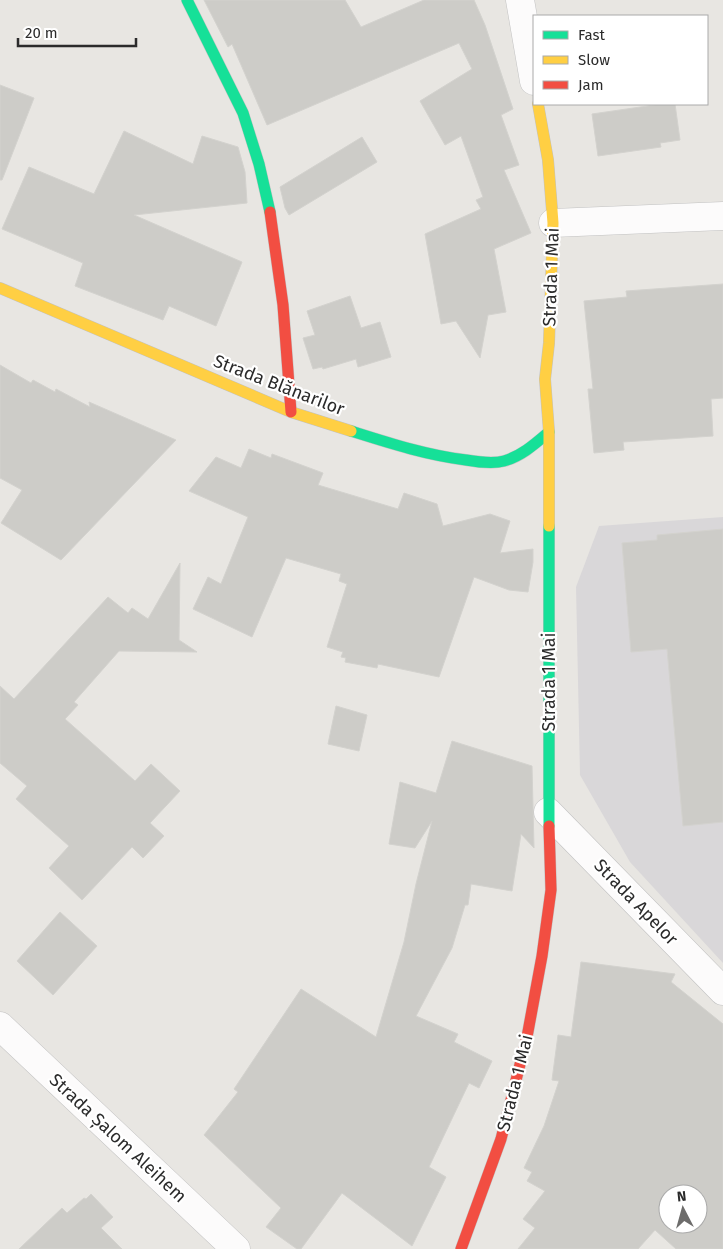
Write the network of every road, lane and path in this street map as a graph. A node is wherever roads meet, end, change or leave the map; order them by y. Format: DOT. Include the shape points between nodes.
graph roads {
  1 [pos="187,0"];
  2 [pos="520,0"];
  3 [pos="533,75"];
  4 [pos="538,105"];
  5 [pos="723,216"];
  6 [pos="553,223"];
  7 [pos="0,288"];
  8 [pos="291,412"];
  9 [pos="549,432"];
  10 [pos="548,812"];
  11 [pos="723,991"];
  12 [pos="0,1026"];
  13 [pos="236,1249"];
  14 [pos="461,1249"];
  1 -- 8 [label="street" via="228,79 249,130 261,177 275,234"];
  2 -- 3 [label="street"];
  4 -- 6 [label="street, Strada 1 Mai" via="548,160"];
  5 -- 6 [label="street"];
  6 -- 9 [label="street, Strada 1 Mai" via="545,379"];
  7 -- 8 [label="street, Strada Blănarilor"];
  8 -- 9 [label="street, Strada Blănarilor" via="394,445 479,462 504,461 528,450"];
  9 -- 10 [label="street, Strada 1 Mai"];
  10 -- 11 [label="street, Strada Apelor"];
  10 -- 14 [label="street, Strada 1 Mai" via="551,890 527,1037 501,1139"];
  12 -- 13 [label="street, Strada Șalom Aleihem"];
}
